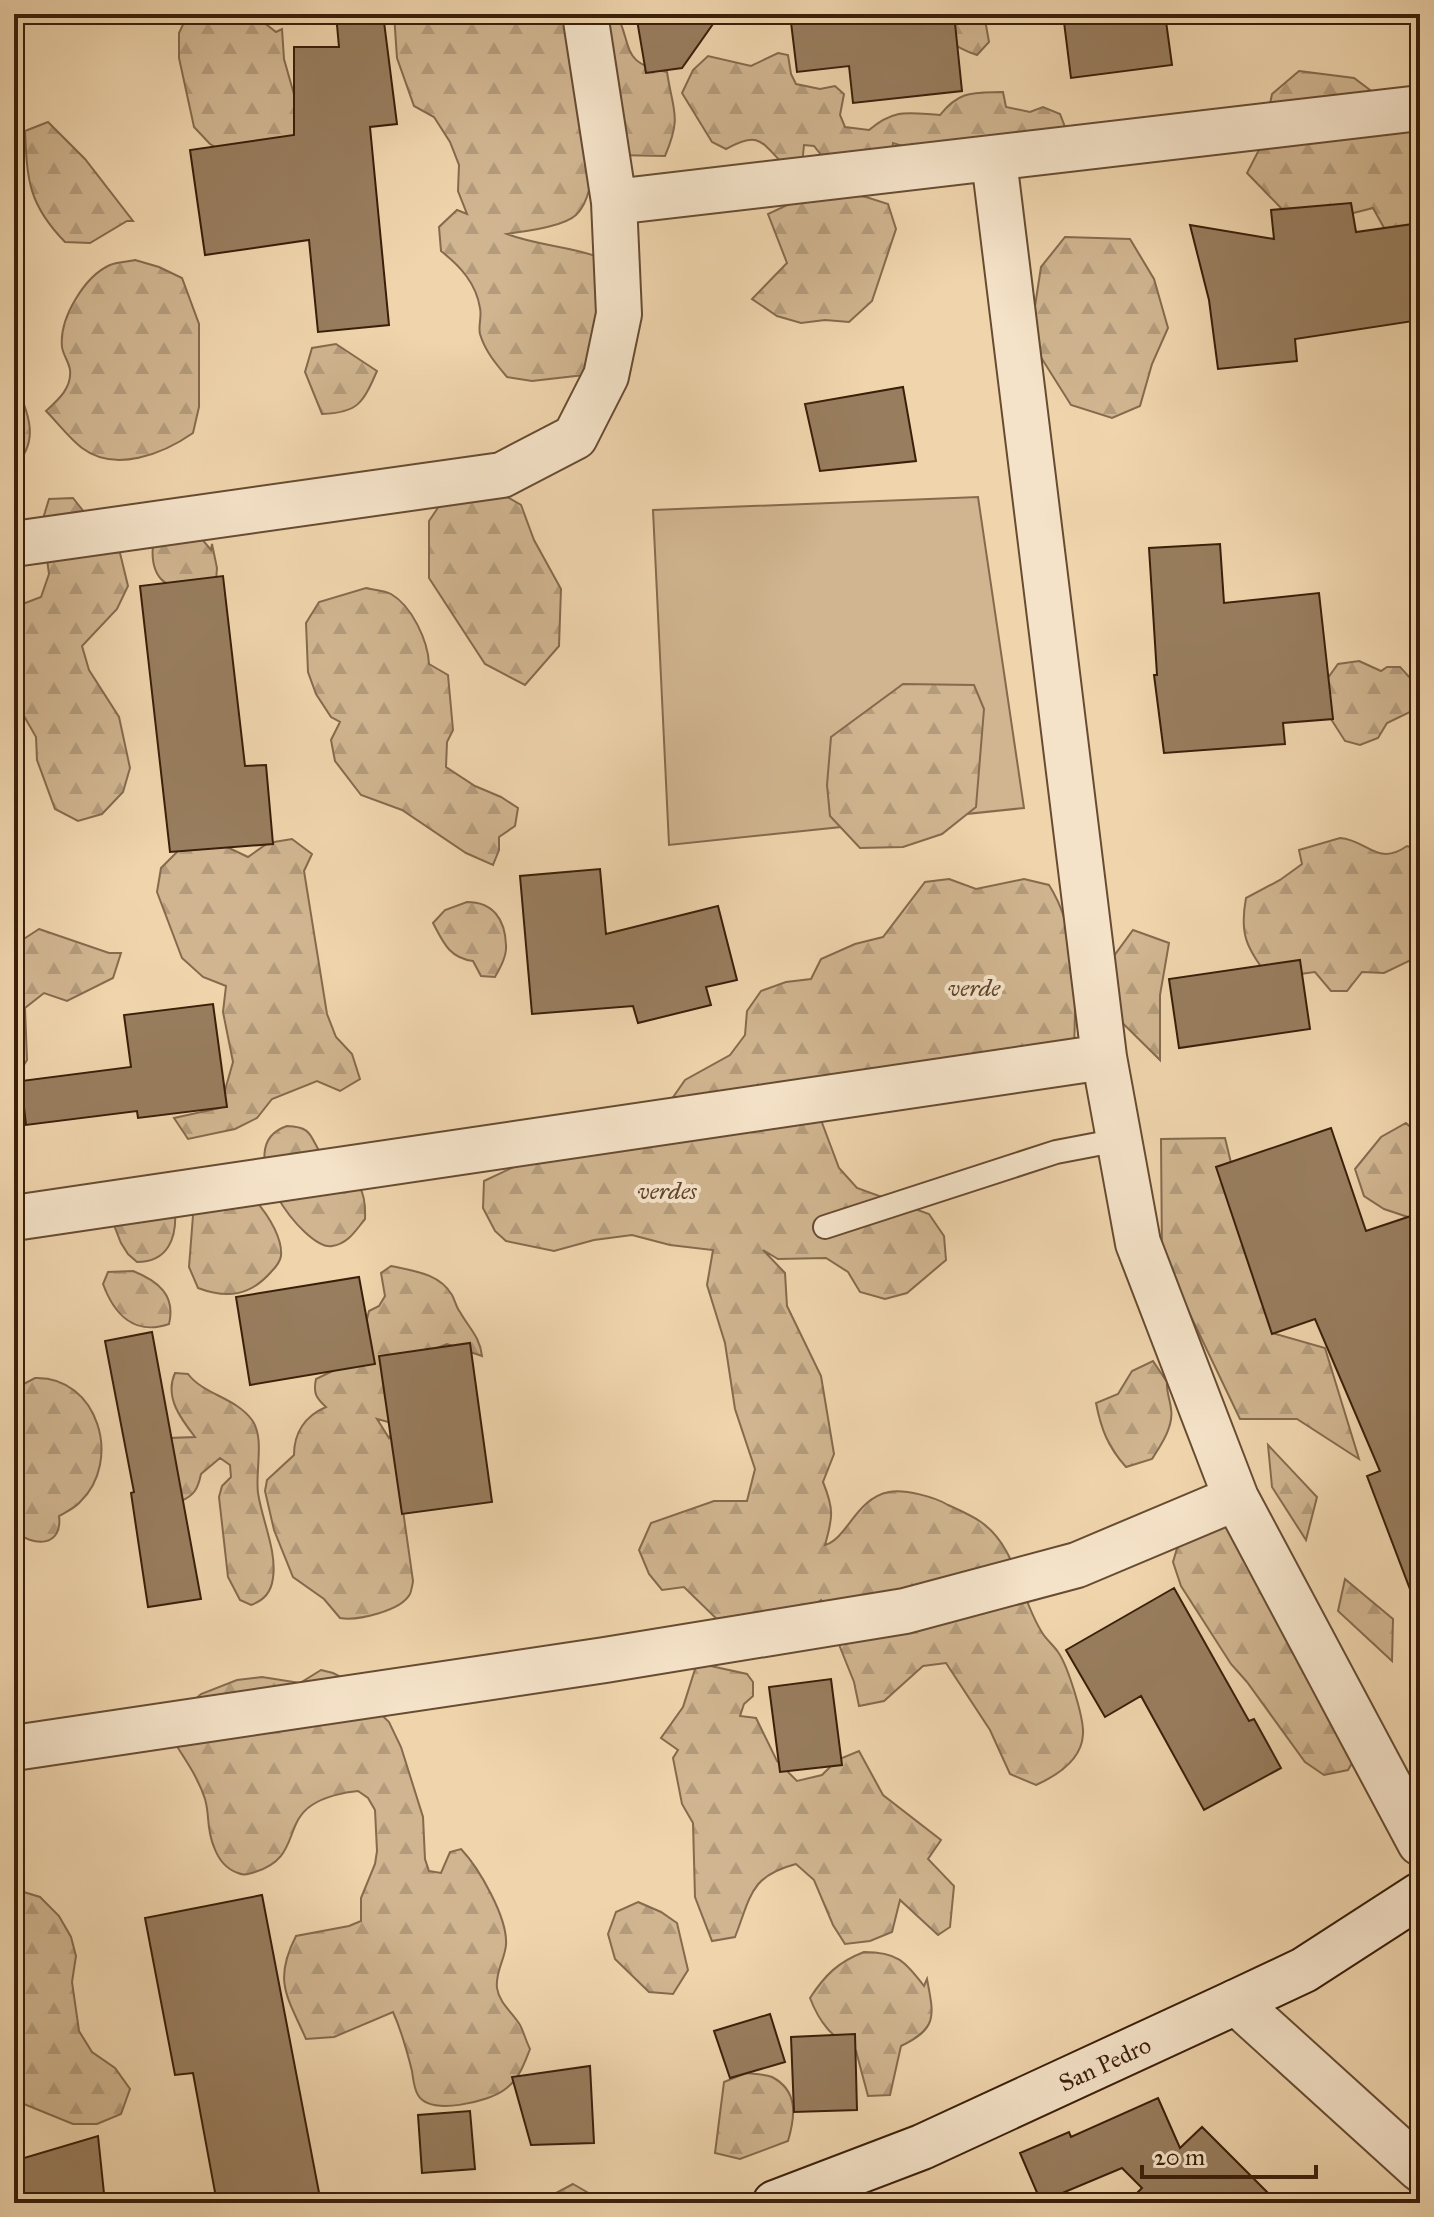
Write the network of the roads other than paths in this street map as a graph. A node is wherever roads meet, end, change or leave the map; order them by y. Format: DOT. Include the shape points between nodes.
graph roads {
  1 [pos="585,14"];
  2 [pos="1420,108"];
  3 [pos="994,160"];
  4 [pos="614,202"];
  5 [pos="14,544"];
  6 [pos="1104,1057"];
  7 [pos="1119,1140"];
  8 [pos="14,1218"];
  9 [pos="825,1227"];
  10 [pos="1236,1498"];
  11 [pos="14,1748"];
  12 [pos="1420,1843"];
  13 [pos="1420,1895"];
  14 [pos="1236,2002"];
  15 [pos="1420,2169"];
  16 [pos="775,2203"];
  1 -- 4 [label="street"];
  2 -- 3 [label="street"];
  3 -- 4 [label="street"];
  3 -- 6 [label="street"];
  4 -- 5 [label="street" via="619,314 606,376 575,437 502,475"];
  6 -- 7 [label="street"];
  6 -- 8 [label="street"];
  7 -- 9 [label="lane" via="1056,1152"];
  7 -- 10 [label="street" via="1138,1243"];
  10 -- 11 [label="street" via="1077,1565 905,1611"];
  10 -- 12 [label="street"];
  13 -- 14 [label="street, San Pedro" via="1304,1970"];
  14 -- 15 [label="street"];
  14 -- 16 [label="street, San Pedro" via="922,2147"];
}
